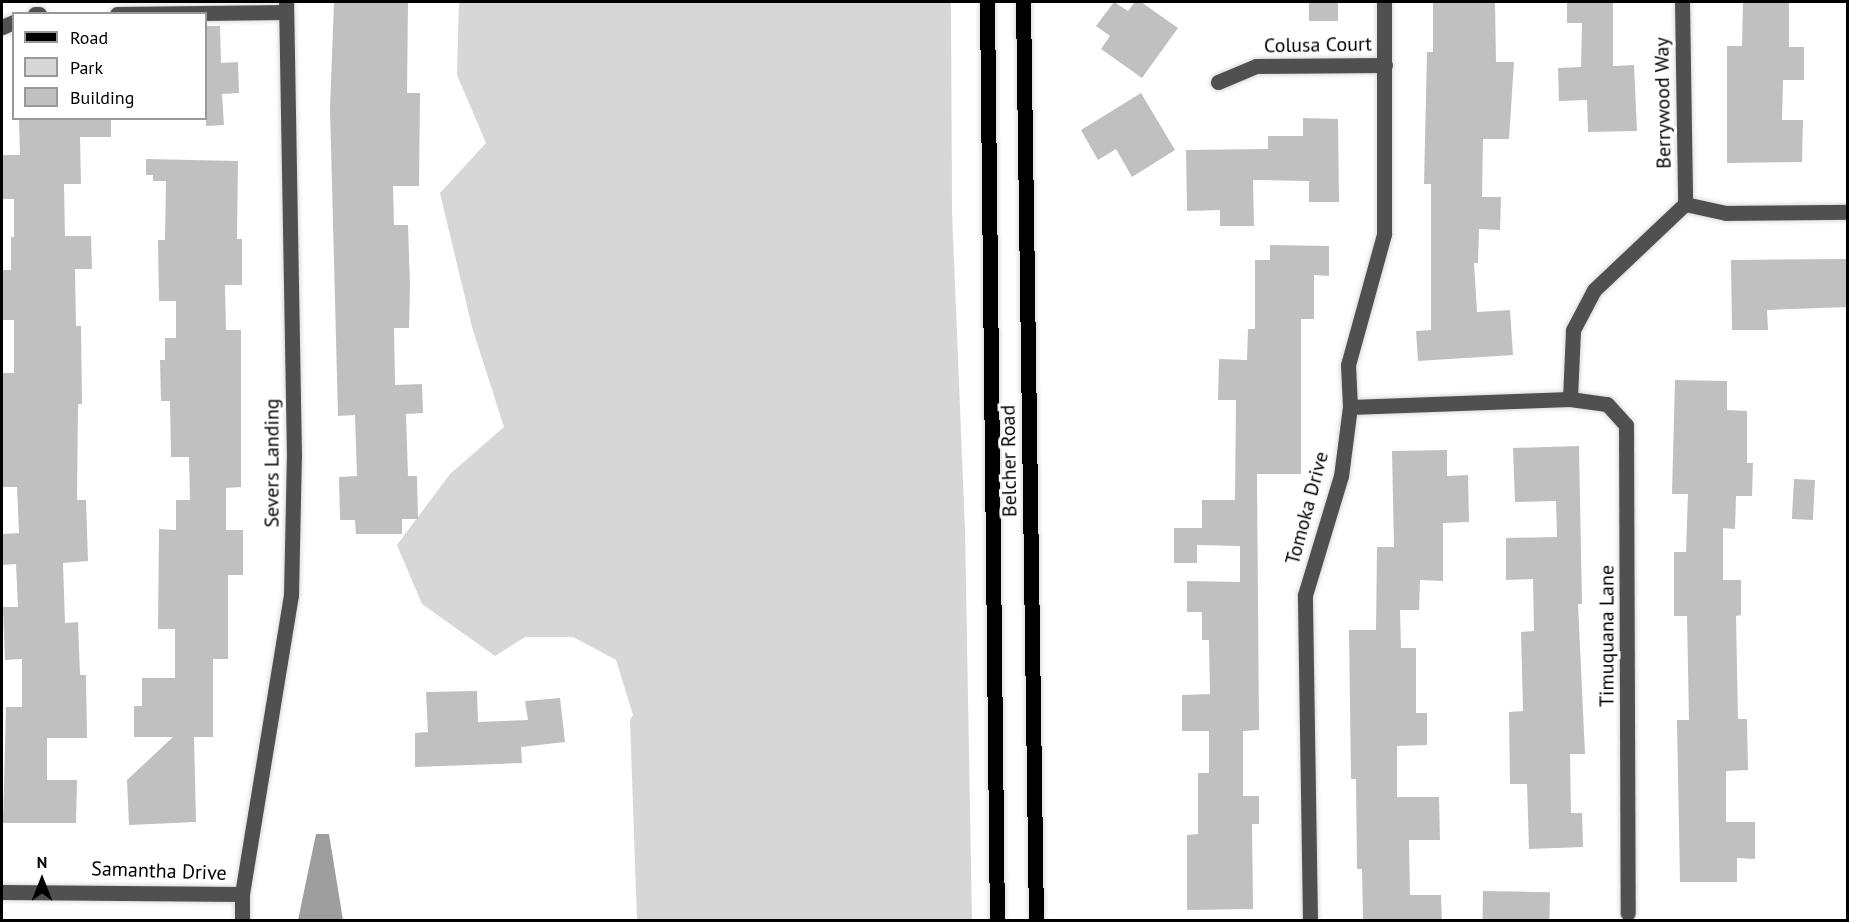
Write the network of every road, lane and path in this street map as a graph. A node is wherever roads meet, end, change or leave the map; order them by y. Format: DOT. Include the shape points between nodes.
graph roads {
  1 [pos="987,2"];
  2 [pos="1023,2"];
  3 [pos="1384,2"];
  4 [pos="1682,2"];
  5 [pos="286,7"];
  6 [pos="165,12"];
  7 [pos="1384,65"];
  8 [pos="1218,82"];
  9 [pos="1685,204"];
  10 [pos="1848,212"];
  11 [pos="1570,399"];
  12 [pos="1350,407"];
  13 [pos="2,892"];
  14 [pos="242,894"];
  15 [pos="1628,912"];
  16 [pos="242,921"];
  17 [pos="997,921"];
  18 [pos="1036,921"];
  19 [pos="1310,921"];
  1 -- 17 [label="main road, Belcher Road"];
  2 -- 18 [label="main road, Belcher Road"];
  3 -- 7 [label="street, Tomoka Drive"];
  4 -- 9 [label="street, Berrywood Way"];
  5 -- 6 [label="street"];
  5 -- 14 [label="street, Severs Landing" via="294,457 291,595"];
  7 -- 8 [label="street, Colusa Court" via="1256,66"];
  7 -- 12 [label="street, Tomoka Drive" via="1384,234 1348,365"];
  9 -- 10 [label="street" via="1726,213"];
  9 -- 11 [label="street" via="1594,290 1573,330"];
  11 -- 12 [label="street, Timuquana Lane"];
  11 -- 15 [label="street, Timuquana Lane" via="1607,404 1626,425"];
  12 -- 19 [label="street, Tomoka Drive" via="1341,476 1305,595"];
  13 -- 14 [label="street, Samantha Drive"];
  14 -- 16 [label="street, Severs Landing"];
}
